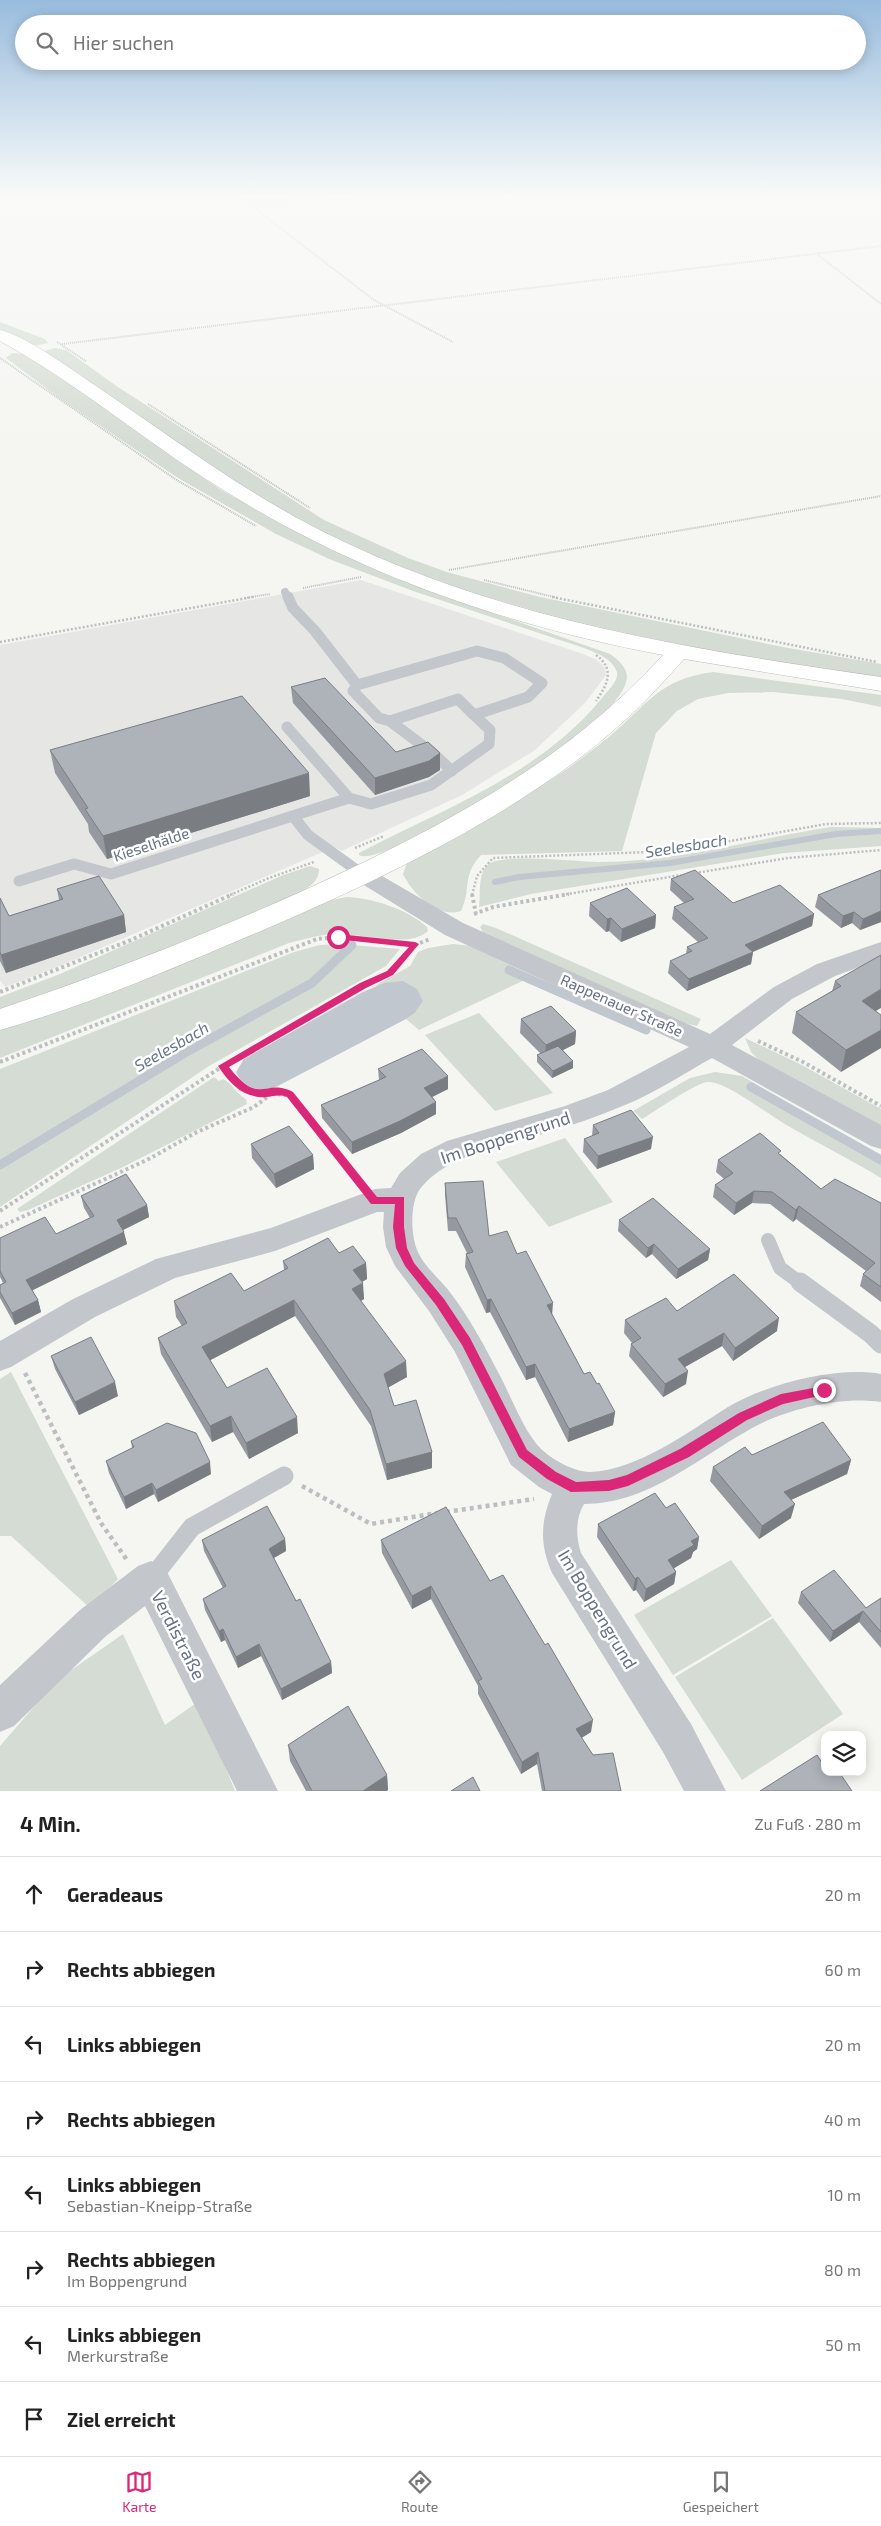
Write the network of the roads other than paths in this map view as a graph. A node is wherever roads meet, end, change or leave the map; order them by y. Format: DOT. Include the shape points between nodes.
graph roads {
  1 [pos="0,335"];
  2 [pos="285,592"];
  3 [pos="678,652"];
  4 [pos="881,684"];
  5 [pos="357,685"];
  6 [pos="474,715"];
  7 [pos="390,721"];
  8 [pos="287,727"];
  9 [pos="452,771"];
  10 [pos="348,798"];
  11 [pos="293,816"];
  12 [pos="362,874"];
  13 [pos="19,881"];
  14 [pos="881,950"];
  15 [pos="0,1020"];
  16 [pos="712,1046"];
  17 [pos="881,1138"];
  18 [pos="387,1200"];
  19 [pos="768,1240"];
  20 [pos="881,1344"];
  21 [pos="7,1353"];
  22 [pos="881,1388"];
  23 [pos="284,1476"];
  24 [pos="575,1488"];
  25 [pos="151,1579"];
  26 [pos="0,1712"];
  27 [pos="258,1791"];
  28 [pos="706,1791"];
  1 -- 3 [label="main road" via="70,376 245,495 295,524 385,567 475,600 562,625"];
  2 -- 5 [label="lane" via="293,608"];
  3 -- 4 [label="main road"];
  3 -- 12 [label="main road" via="643,694 624,711 536,779 461,824"];
  5 -- 6 [label="lane" via="477,651 494,652 516,663 542,683 528,696"];
  5 -- 7 [label="lane" via="353,691 379,718"];
  6 -- 7 [label="lane" via="458,699"];
  6 -- 9 [label="lane" via="490,730 489,744"];
  7 -- 9 [label="lane" via="435,754"];
  8 -- 10 [label="lane"];
  9 -- 10 [label="lane" via="431,785 371,804"];
  10 -- 11 [label="lane, Kieselhälde"];
  11 -- 12 [label="lane" via="308,834"];
  11 -- 13 [label="lane, Kieselhälde" via="111,874 74,864"];
  12 -- 15 [label="main road" via="254,924 85,991"];
  12 -- 16 [label="street, Rappenauer Straße" via="454,929"];
  14 -- 16 [label="street, Im Boppengrund" via="826,970 783,993"];
  16 -- 17 [label="street, Rappenauer Straße"];
  16 -- 18 [label="street, Im Boppengrund" via="618,1098 448,1153 431,1162"];
  18 -- 21 [label="street" via="275,1239 167,1268 84,1308"];
  18 -- 24 [label="street, Im Boppengrund" via="398,1227 401,1248 410,1266 440,1302 466,1342 523,1454 552,1476"];
  19 -- 20 [label="lane" via="780,1268"];
  22 -- 24 [label="street" via="824,1390 781,1399 743,1416 685,1453 628,1480 593,1488"];
  23 -- 25 [label="lane" via="192,1527"];
  24 -- 28 [label="street, Im Boppengrund" via="563,1507 560,1520 558,1540 565,1561 677,1738"];
  25 -- 26 [label="street, Verdistraße" via="93,1623"];
  25 -- 27 [label="street, Verdistraße"];
}
